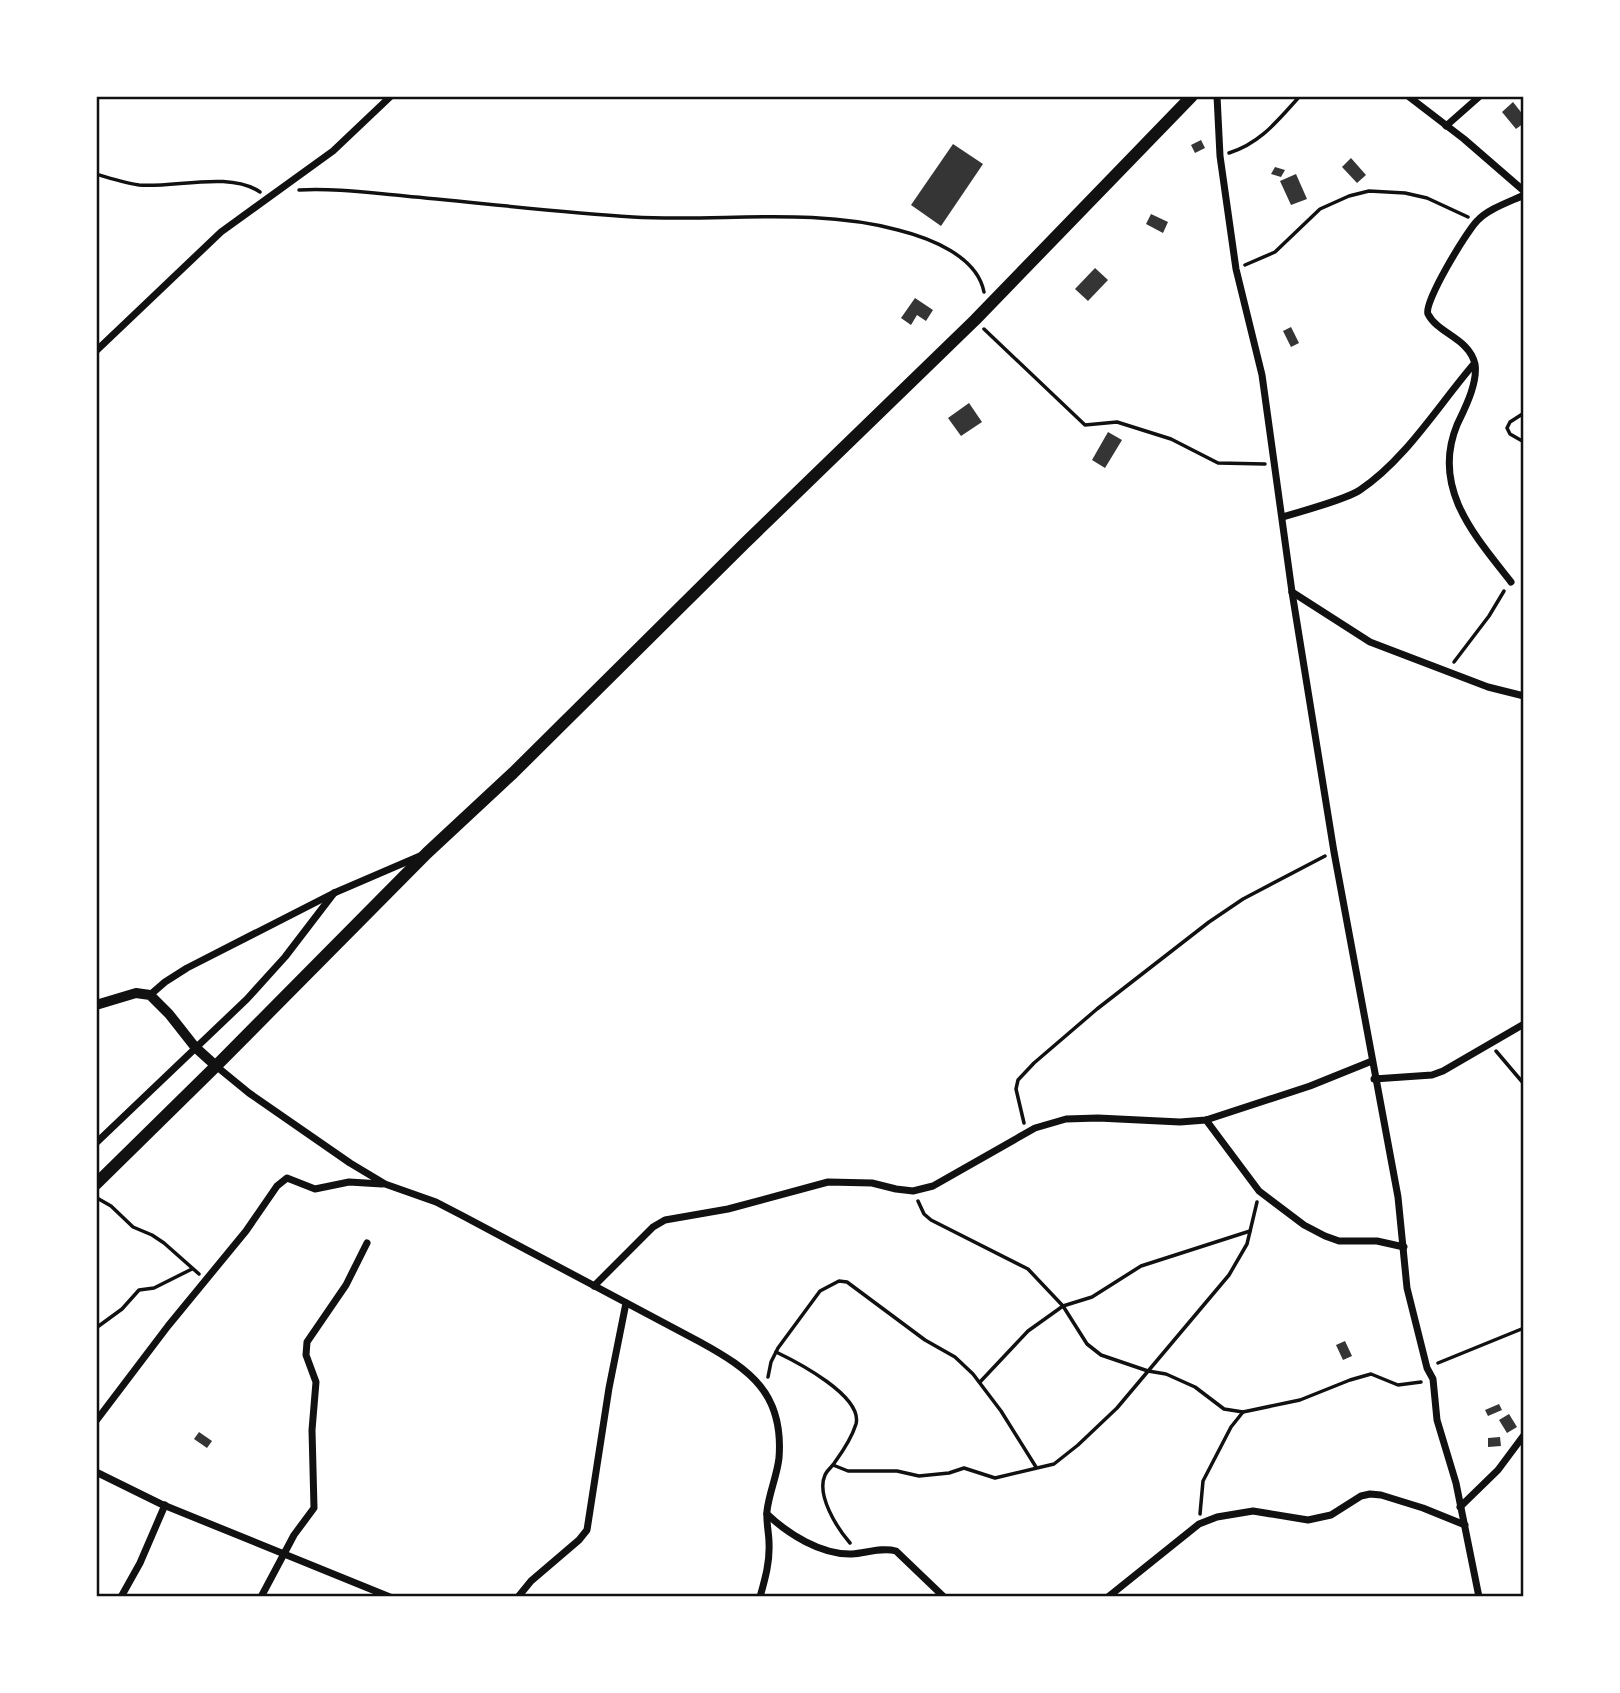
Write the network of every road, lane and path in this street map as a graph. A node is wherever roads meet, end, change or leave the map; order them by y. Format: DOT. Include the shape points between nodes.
graph roads {
  1 [pos="391,96"];
  2 [pos="1192,96"];
  3 [pos="1217,96"];
  4 [pos="1300,96"];
  5 [pos="1408,96"];
  6 [pos="1480,96"];
  7 [pos="1446,126"];
  8 [pos="1220,156"];
  9 [pos="96,174"];
  10 [pos="279,191"];
  11 [pos="1524,193"];
  12 [pos="267,197"];
  13 [pos="1476,222"];
  14 [pos="1236,269"];
  15 [pos="988,307"];
  16 [pos="975,320"];
  17 [pos="96,351"];
  18 [pos="1475,364"];
  19 [pos="1524,413"];
  20 [pos="1524,442"];
  21 [pos="1274,464"];
  22 [pos="1283,517"];
  23 [pos="1511,582"];
  24 [pos="1292,592"];
  25 [pos="1447,670"];
  26 [pos="1524,696"];
  27 [pos="1334,852"];
  28 [pos="427,853"];
  29 [pos="334,893"];
  30 [pos="150,996"];
  31 [pos="96,1005"];
  32 [pos="1524,1024"];
  33 [pos="1490,1044"];
  34 [pos="195,1047"];
  35 [pos="1372,1061"];
  36 [pos="216,1066"];
  37 [pos="1374,1079"];
  38 [pos="1524,1084"];
  39 [pos="1206,1120"];
  40 [pos="1027,1132"];
  41 [pos="96,1143"];
  42 [pos="96,1184"];
  43 [pos="385,1184"];
  44 [pos="913,1191"];
  45 [pos="1259,1191"];
  46 [pos="96,1197"];
  47 [pos="1250,1231"];
  48 [pos="367,1244"];
  49 [pos="1404,1247"];
  50 [pos="192,1269"];
  51 [pos="207,1279"];
  52 [pos="594,1286"];
  53 [pos="626,1303"];
  54 [pos="1063,1306"];
  55 [pos="96,1328"];
  56 [pos="1524,1328"];
  57 [pos="776,1352"];
  58 [pos="1427,1368"];
  59 [pos="1148,1371"];
  60 [pos="1433,1380"];
  61 [pos="979,1382"];
  62 [pos="766,1392"];
  63 [pos="1243,1412"];
  64 [pos="96,1421"];
  65 [pos="1524,1435"];
  66 [pos="833,1465"];
  67 [pos="1036,1467"];
  68 [pos="96,1472"];
  69 [pos="165,1505"];
  70 [pos="1460,1507"];
  71 [pos="767,1514"];
  72 [pos="1199,1524"];
  73 [pos="1465,1525"];
  74 [pos="875,1551"];
  75 [pos="283,1554"];
  76 [pos="121,1597"];
  77 [pos="261,1597"];
  78 [pos="390,1597"];
  79 [pos="518,1597"];
  80 [pos="760,1597"];
  81 [pos="944,1597"];
  82 [pos="1108,1597"];
  83 [pos="1479,1597"];
  1 -- 10 [label="street" via="333,151"];
  2 -- 15 [label="highway"];
  3 -- 8 [label="street"];
  4 -- 8 [label="path" via="1261,138"];
  5 -- 7 [label="street"];
  6 -- 7 [label="street"];
  7 -- 11 [label="street"];
  8 -- 14 [label="street"];
  9 -- 12 [label="path" via="139,185 221,182 255,189"];
  10 -- 12 [label="street"];
  10 -- 15 [label="path" via="349,191 657,218 804,218 872,224 939,244 973,266"];
  11 -- 13 [label="street"];
  12 -- 17 [label="street" via="221,232"];
  13 -- 14 [label="path" via="1427,198 1370,191 1320,209 1275,252"];
  13 -- 18 [label="street" via="1433,289 1427,309 1436,323 1466,348"];
  14 -- 21 [label="street" via="1262,375"];
  15 -- 16 [label="highway"];
  16 -- 21 [label="path" via="1085,425 1116,422 1171,439 1218,463"];
  16 -- 28 [label="highway"];
  18 -- 22 [label="street" via="1405,449 1358,492"];
  18 -- 23 [label="street" via="1448,457 1449,475 1464,518"];
  19 -- 20 [label="path" via="1507,428"];
  21 -- 22 [label="street"];
  22 -- 24 [label="street"];
  23 -- 25 [label="path"];
  24 -- 25 [label="street" via="1370,642"];
  24 -- 27 [label="street"];
  25 -- 26 [label="street"];
  27 -- 35 [label="street"];
  27 -- 40 [label="path" via="1242,899 1209,922 1034,1063 1016,1089"];
  28 -- 29 [label="street"];
  28 -- 36 [label="highway"];
  29 -- 30 [label="street" via="187,968"];
  29 -- 34 [label="street" via="285,957"];
  30 -- 31 [label="street" via="136,993"];
  30 -- 34 [label="street"];
  32 -- 33 [label="street"];
  33 -- 37 [label="street" via="1432,1075"];
  33 -- 38 [label="path"];
  34 -- 36 [label="street"];
  34 -- 41 [label="street"];
  35 -- 37 [label="street"];
  35 -- 39 [label="street"];
  36 -- 42 [label="highway"];
  36 -- 43 [label="street"];
  37 -- 49 [label="street"];
  39 -- 40 [label="street" via="1066,1119"];
  39 -- 45 [label="street"];
  40 -- 44 [label="street" via="933,1186"];
  43 -- 51 [label="street" via="359,1181 315,1189 287,1178"];
  43 -- 52 [label="street" via="436,1202"];
  44 -- 52 [label="street" via="872,1182 828,1182 728,1209 665,1220"];
  44 -- 54 [label="path" via="930,1220 1027,1269"];
  45 -- 47 [label="path"];
  45 -- 49 [label="street" via="1325,1236"];
  46 -- 50 [label="path" via="133,1227 164,1243"];
  47 -- 54 [label="path" via="1141,1266 1092,1297"];
  47 -- 59 [label="path" via="1235,1267"];
  48 -- 75 [label="street" via="307,1342 306,1355 316,1382 314,1508"];
  49 -- 58 [label="street" via="1407,1288"];
  50 -- 51 [label="path"];
  50 -- 55 [label="path" via="154,1288 139,1290"];
  51 -- 64 [label="street"];
  52 -- 53 [label="street"];
  53 -- 62 [label="street" via="731,1359"];
  53 -- 79 [label="street" via="587,1531"];
  54 -- 59 [label="path" via="1087,1344 1101,1355"];
  54 -- 61 [label="path" via="1028,1331"];
  56 -- 58 [label="path"];
  57 -- 61 [label="path" via="820,1291 844,1281 956,1357"];
  57 -- 62 [label="path"];
  57 -- 66 [label="path" via="841,1393 855,1411 857,1422"];
  58 -- 60 [label="street"];
  59 -- 63 [label="path" via="1195,1387 1224,1409"];
  59 -- 67 [label="path" via="1118,1408 1078,1445 1054,1464"];
  60 -- 63 [label="path" via="1398,1385 1371,1374 1300,1400"];
  60 -- 70 [label="street" via="1437,1420"];
  61 -- 67 [label="path"];
  62 -- 71 [label="street" via="776,1413 779,1445"];
  63 -- 72 [label="path" via="1230,1427 1202,1483"];
  65 -- 70 [label="street" via="1498,1470"];
  66 -- 67 [label="path" via="848,1471 919,1476 969,1469 990,1478"];
  66 -- 74 [label="path" via="824,1486 832,1518 851,1544"];
  68 -- 69 [label="street"];
  69 -- 75 [label="street"];
  69 -- 76 [label="street"];
  70 -- 73 [label="street"];
  71 -- 74 [label="street" via="825,1550"];
  71 -- 80 [label="street" via="769,1553"];
  72 -- 73 [label="street" via="1253,1511 1308,1520 1331,1515 1370,1494"];
  72 -- 82 [label="street"];
  73 -- 83 [label="street"];
  74 -- 81 [label="street" via="896,1551"];
  75 -- 77 [label="street"];
  75 -- 78 [label="street"];
}
